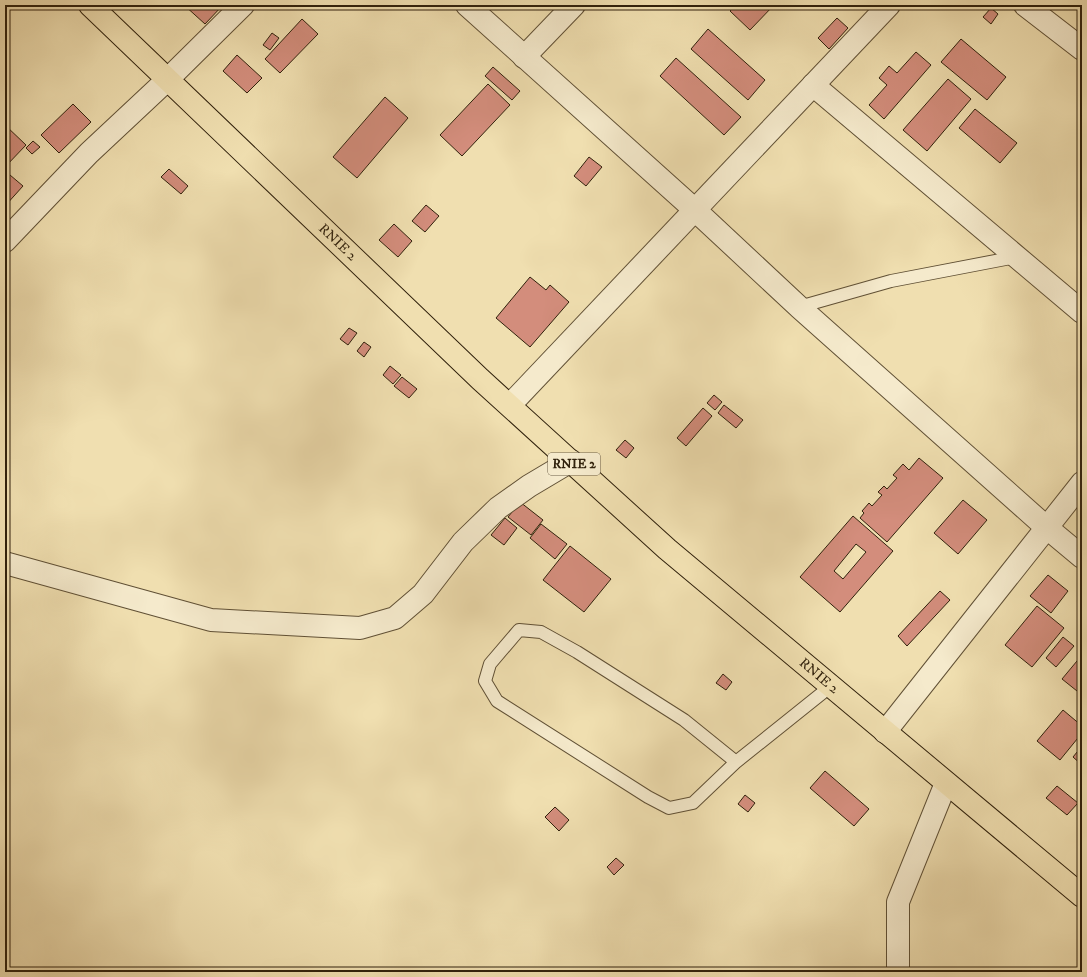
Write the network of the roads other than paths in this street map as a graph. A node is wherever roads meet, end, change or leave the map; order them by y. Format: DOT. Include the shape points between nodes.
graph roads {
  1 [pos="90,5"];
  2 [pos="243,5"];
  3 [pos="467,5"];
  4 [pos="574,5"];
  5 [pos="889,5"];
  6 [pos="1026,5"];
  7 [pos="1082,49"];
  8 [pos="524,57"];
  9 [pos="167,80"];
  10 [pos="813,85"];
  11 [pos="695,210"];
  12 [pos="5,241"];
  13 [pos="1016,257"];
  14 [pos="799,307"];
  15 [pos="1082,312"];
  16 [pos="510,405"];
  17 [pos="571,461"];
  18 [pos="1082,483"];
  19 [pos="1046,527"];
  20 [pos="1082,557"];
  21 [pos="5,563"];
  22 [pos="831,686"];
  23 [pos="885,732"];
  24 [pos="736,762"];
  25 [pos="946,783"];
  26 [pos="1082,896"];
  27 [pos="898,972"];
  1 -- 9 [label="main road, RNIE 2 / RNIE 2"];
  2 -- 9 [label="street"];
  3 -- 8 [label="street"];
  4 -- 8 [label="street"];
  5 -- 10 [label="street"];
  6 -- 7 [label="street"];
  8 -- 11 [label="street"];
  9 -- 12 [label="street" via="89,153"];
  9 -- 16 [label="main road, RNIE 2 / RNIE 2"];
  10 -- 11 [label="street"];
  10 -- 13 [label="street"];
  11 -- 14 [label="street"];
  11 -- 16 [label="street"];
  13 -- 14 [label="lane" via="891,281"];
  13 -- 15 [label="street"];
  14 -- 19 [label="street"];
  16 -- 17 [label="main road, RNIE 2 / RNIE 2"];
  17 -- 21 [label="street" via="498,508 463,542 423,594 395,618 360,628 211,620"];
  17 -- 22 [label="main road, RNIE 2 / RNIE 2" via="667,549"];
  18 -- 19 [label="street"];
  19 -- 20 [label="street"];
  19 -- 23 [label="street"];
  22 -- 23 [label="main road, RNIE 2 / RNIE 2"];
  22 -- 24 [label="lane"];
  23 -- 25 [label="main road, RNIE 2 / RNIE 2"];
  24 -- 24 [label="lane" via="693,803 669,808 497,701 485,681 490,664 519,630 541,632 684,720"];
  25 -- 26 [label="main road, RNIE 2 / RNIE 2"];
  25 -- 27 [label="street" via="898,902"];
}
